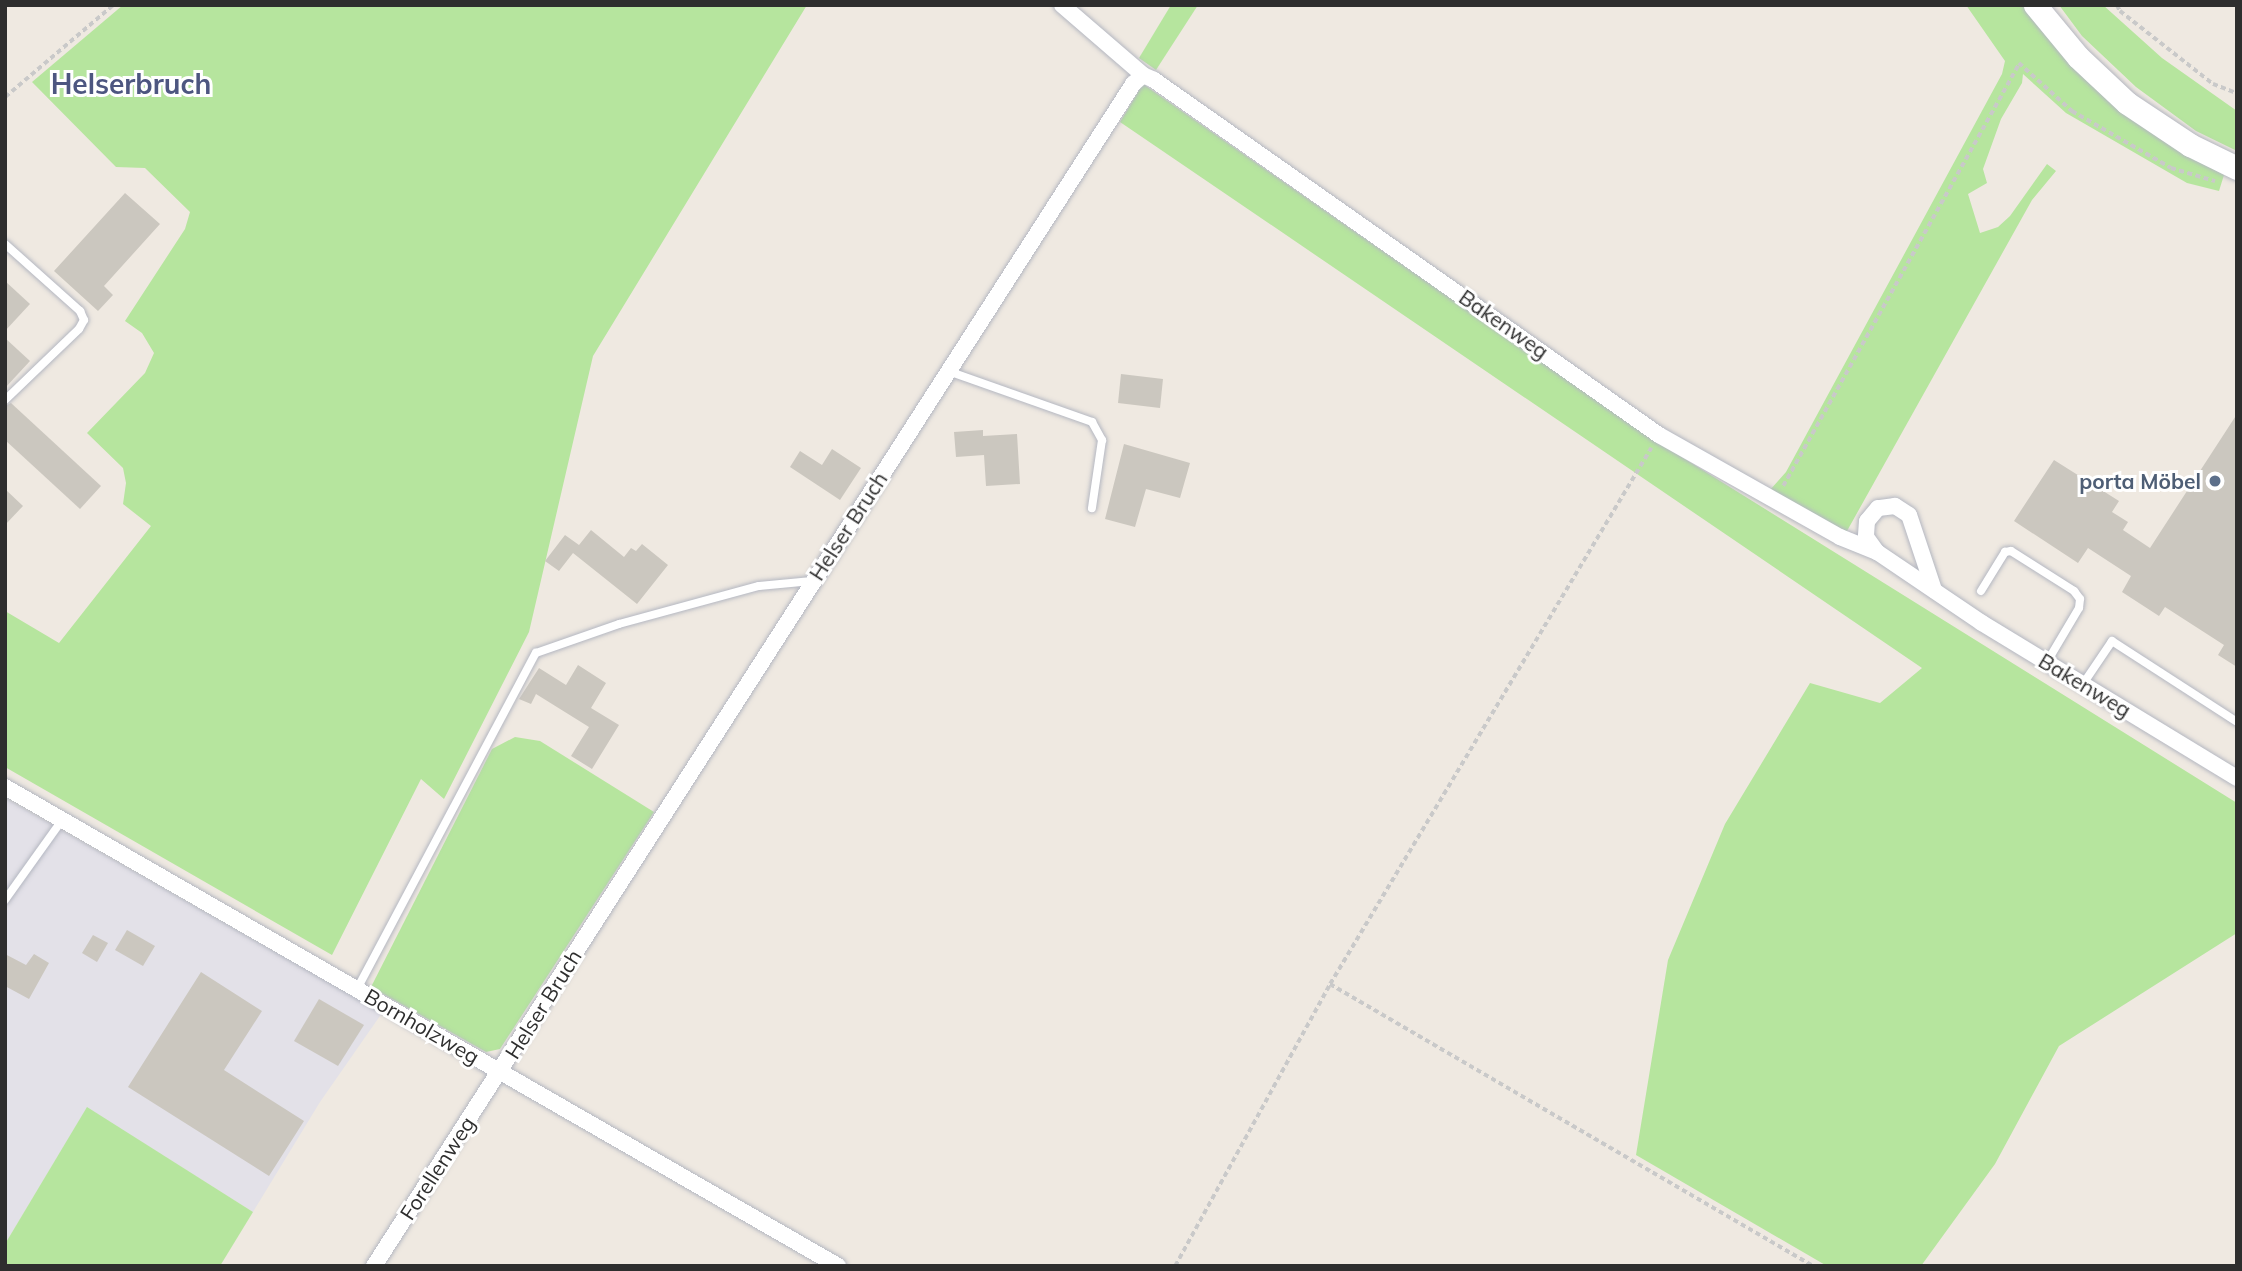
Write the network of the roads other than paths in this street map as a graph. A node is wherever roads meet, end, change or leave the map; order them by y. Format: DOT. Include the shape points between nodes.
graph roads {
  1 [pos="1062,5"];
  2 [pos="2035,5"];
  3 [pos="1143,75"];
  4 [pos="2230,176"];
  5 [pos="5,244"];
  6 [pos="948,371"];
  7 [pos="5,400"];
  8 [pos="1092,508"];
  9 [pos="1877,552"];
  10 [pos="812,581"];
  11 [pos="1934,590"];
  12 [pos="1981,590"];
  13 [pos="2047,662"];
  14 [pos="2082,684"];
  15 [pos="2237,722"];
  16 [pos="2237,778"];
  17 [pos="5,787"];
  18 [pos="62,820"];
  19 [pos="5,900"];
  20 [pos="357,989"];
  21 [pos="500,1071"];
  22 [pos="374,1266"];
  23 [pos="838,1266"];
  1 -- 3 [label="street"];
  2 -- 4 [label="street" via="2078,57 2127,103"];
  3 -- 6 [label="street, Helser Bruch"];
  3 -- 9 [label="street, Bakenweg" via="1659,435 1840,537"];
  5 -- 7 [label="lane" via="80,311 83,320"];
  6 -- 8 [label="lane" via="1092,422 1102,440"];
  6 -- 10 [label="street, Helser Bruch"];
  9 -- 11 [label="street, Bakenweg"];
  9 -- 11 [label="street" via="1866,537 1867,521 1878,508 1895,506 1909,515"];
  10 -- 20 [label="lane" via="759,586 619,624 537,653"];
  10 -- 21 [label="street, Helser Bruch"];
  11 -- 13 [label="street, Bakenweg"];
  12 -- 13 [label="lane" via="2005,552 2011,551 2074,591 2080,598 2079,608"];
  13 -- 14 [label="street, Bakenweg"];
  14 -- 15 [label="lane" via="2112,642"];
  14 -- 16 [label="street, Bakenweg"];
  17 -- 18 [label="street, Bornholzweg"];
  18 -- 19 [label="lane"];
  18 -- 20 [label="street, Bornholzweg"];
  20 -- 21 [label="street, Bornholzweg"];
  21 -- 22 [label="street, Forellenweg"];
  21 -- 23 [label="street, Bornholzweg"];
}
